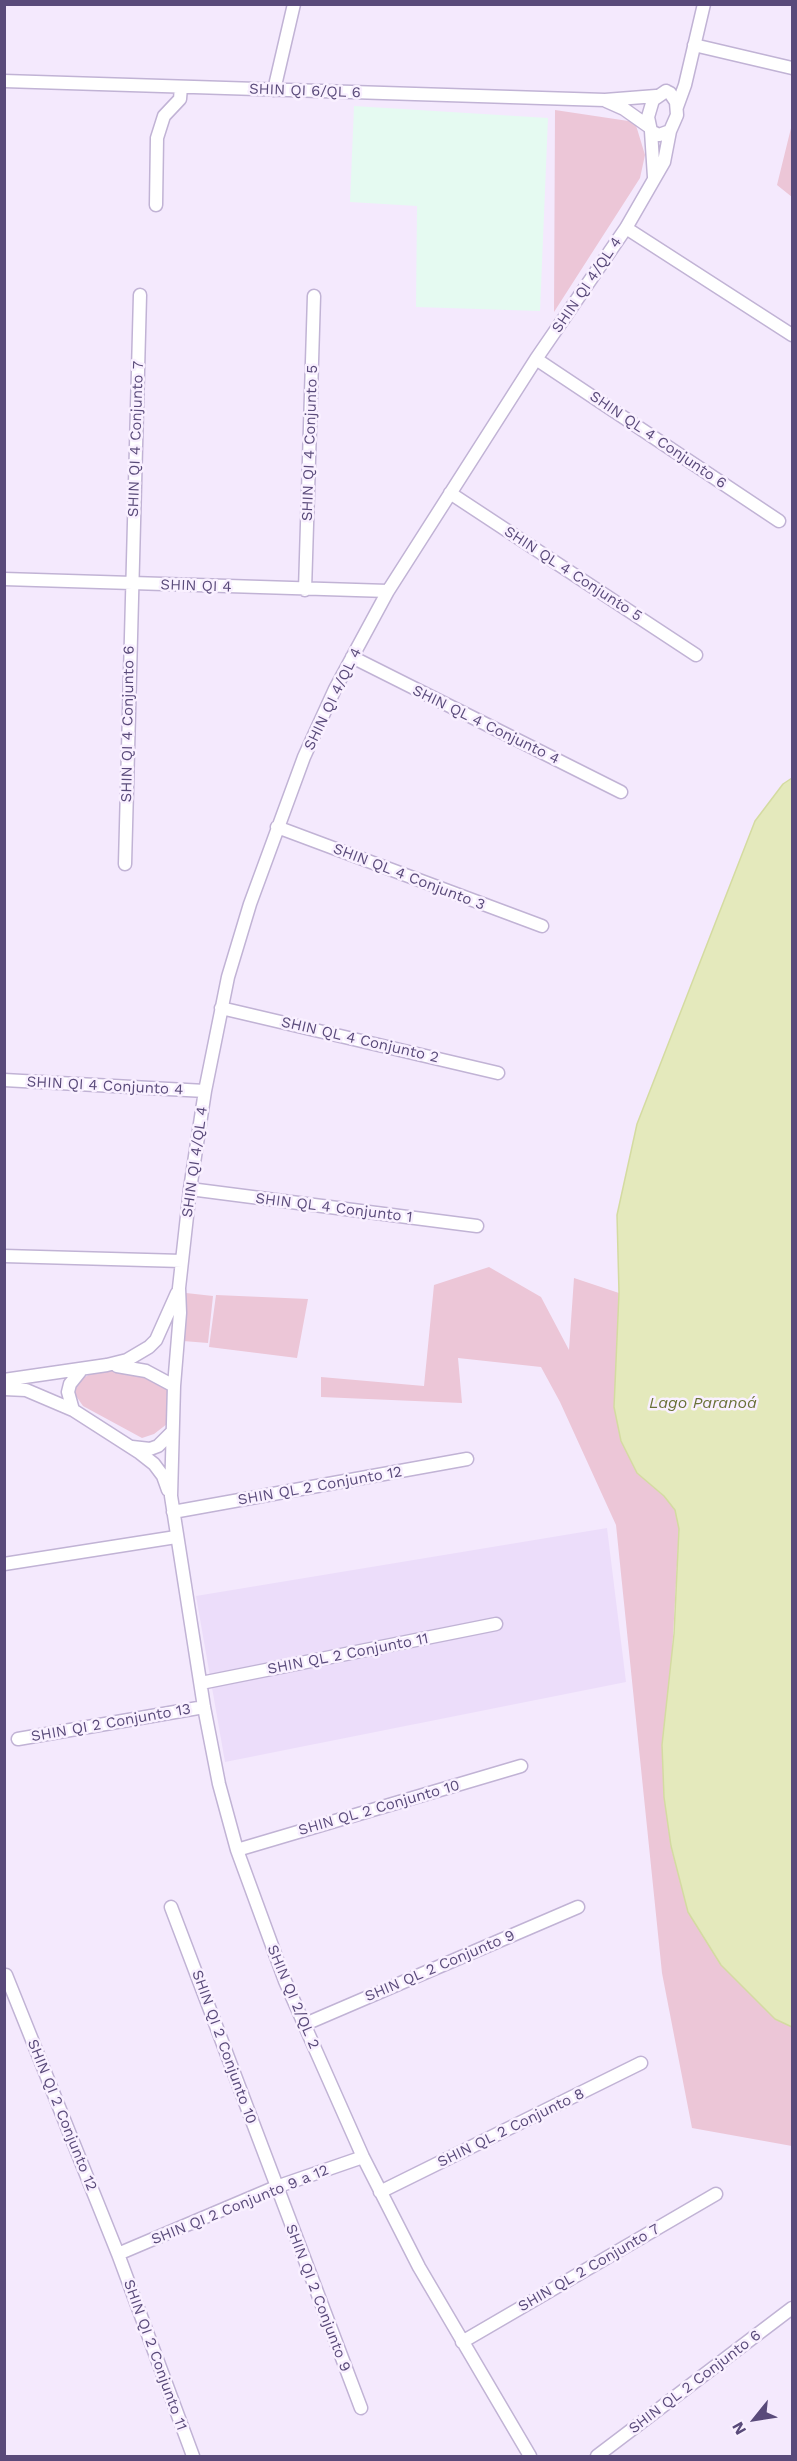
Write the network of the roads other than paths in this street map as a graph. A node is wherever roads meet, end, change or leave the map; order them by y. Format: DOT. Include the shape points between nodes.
graph roads {
  1 [pos="294,4"];
  2 [pos="704,4"];
  3 [pos="694,45"];
  4 [pos="792,68"];
  5 [pos="687,71"];
  6 [pos="4,81"];
  7 [pos="181,87"];
  8 [pos="274,90"];
  9 [pos="661,94"];
  10 [pos="605,100"];
  11 [pos="677,107"];
  12 [pos="650,129"];
  13 [pos="670,131"];
  14 [pos="654,178"];
  15 [pos="156,205"];
  16 [pos="626,228"];
  17 [pos="140,295"];
  18 [pos="314,296"];
  19 [pos="792,335"];
  20 [pos="536,359"];
  21 [pos="450,493"];
  22 [pos="779,521"];
  23 [pos="4,579"];
  24 [pos="132,584"];
  25 [pos="305,590"];
  26 [pos="388,591"];
  27 [pos="696,655"];
  28 [pos="352,657"];
  29 [pos="621,792"];
  30 [pos="277,827"];
  31 [pos="125,864"];
  32 [pos="542,926"];
  33 [pos="221,1008"];
  34 [pos="498,1073"];
  35 [pos="4,1080"];
  36 [pos="205,1091"];
  37 [pos="190,1189"];
  38 [pos="477,1226"];
  39 [pos="4,1256"];
  40 [pos="182,1261"];
  41 [pos="179,1288"];
  42 [pos="107,1365"];
  43 [pos="82,1369"];
  44 [pos="4,1380"];
  45 [pos="174,1386"];
  46 [pos="4,1389"];
  47 [pos="73,1410"];
  48 [pos="172,1432"];
  49 [pos="128,1446"];
  50 [pos="467,1459"];
  51 [pos="171,1496"];
  52 [pos="172,1512"];
  53 [pos="176,1537"];
  54 [pos="4,1564"];
  55 [pos="496,1624"];
  56 [pos="201,1683"];
  57 [pos="204,1707"];
  58 [pos="18,1740"];
  59 [pos="521,1766"];
  60 [pos="237,1850"];
  61 [pos="171,1907"];
  62 [pos="578,1907"];
  63 [pos="6,1975"];
  64 [pos="303,2025"];
  65 [pos="641,2063"];
  66 [pos="363,2157"];
  67 [pos="276,2187"];
  68 [pos="380,2192"];
  69 [pos="716,2194"];
  70 [pos="118,2254"];
  71 [pos="792,2307"];
  72 [pos="462,2342"];
  73 [pos="361,2408"];
  74 [pos="193,2457"];
  75 [pos="530,2457"];
  76 [pos="597,2457"];
  1 -- 8 [label="street"];
  2 -- 3 [label="street"];
  3 -- 4 [label="street"];
  3 -- 5 [label="street"];
  5 -- 9 [label="street"];
  5 -- 11 [label="street"];
  6 -- 7 [label="street, SHIN QI 6/QL 6"];
  7 -- 8 [label="street, SHIN QI 6/QL 6"];
  7 -- 15 [label="street" via="180,99 164,116 157,138"];
  8 -- 10 [label="street, SHIN QI 6/QL 6"];
  9 -- 10 [label="street, SHIN QI 6/QL 6"];
  9 -- 11 [label="street" via="673,96"];
  9 -- 12 [label="street" via="650,108"];
  10 -- 12 [label="street, SHIN QI 6/QL 6"];
  11 -- 13 [label="street"];
  12 -- 13 [label="street" via="662,136"];
  12 -- 14 [label="street"];
  13 -- 14 [label="street, SHIN QI 4/QL 4" via="666,155"];
  14 -- 16 [label="street, SHIN QI 4/QL 4"];
  16 -- 19 [label="street"];
  16 -- 20 [label="street, SHIN QI 4/QL 4"];
  17 -- 24 [label="street, SHIN QI 4 Conjunto 7"];
  18 -- 25 [label="street, SHIN QI 4 Conjunto 5"];
  20 -- 21 [label="street, SHIN QI 4/QL 4"];
  20 -- 22 [label="street, SHIN QL 4 Conjunto 6"];
  21 -- 26 [label="street, SHIN QI 4/QL 4"];
  21 -- 27 [label="street, SHIN QL 4 Conjunto 5"];
  23 -- 24 [label="street, SHIN QI 4"];
  24 -- 25 [label="street, SHIN QI 4"];
  24 -- 31 [label="street, SHIN QI 4 Conjunto 6"];
  25 -- 26 [label="street, SHIN QI 4"];
  26 -- 28 [label="street, SHIN QI 4/QL 4"];
  28 -- 29 [label="street, SHIN QL 4 Conjunto 4"];
  28 -- 30 [label="street, SHIN QI 4/QL 4" via="311,742"];
  30 -- 32 [label="street, SHIN QL 4 Conjunto 3"];
  30 -- 33 [label="street, SHIN QI 4/QL 4" via="238,942"];
  33 -- 34 [label="street, SHIN QL 4 Conjunto 2"];
  33 -- 36 [label="street, SHIN QI 4/QL 4"];
  35 -- 36 [label="street, SHIN QI 4 Conjunto 4"];
  36 -- 37 [label="street, SHIN QI 4/QL 4"];
  37 -- 38 [label="street, SHIN QL 4 Conjunto 1"];
  37 -- 40 [label="street, SHIN QI 4/QL 4"];
  39 -- 40 [label="street"];
  40 -- 41 [label="street, SHIN QI 4/QL 4"];
  41 -- 42 [label="street, SHIN QI 4/QL 4" via="156,1340 136,1355"];
  41 -- 45 [label="street, SHIN QI 4/QL 4"];
  42 -- 43 [label="street, SHIN QI 4/QL 4"];
  42 -- 45 [label="street" via="136,1368"];
  43 -- 44 [label="street, SHIN QI 4/QL 4"];
  43 -- 47 [label="street" via="68,1392"];
  45 -- 48 [label="street, SHIN QI 4/QL 4"];
  46 -- 47 [label="street" via="26,1390"];
  47 -- 49 [label="street"];
  48 -- 49 [label="street" via="164,1443 150,1449"];
  48 -- 51 [label="street, SHIN QI 2/QL 2"];
  49 -- 51 [label="street, SHIN QI 2/QL 2" via="159,1470"];
  50 -- 52 [label="street, SHIN QL 2 Conjunto 12"];
  51 -- 52 [label="street, SHIN QI 2/QL 2"];
  52 -- 53 [label="street, SHIN QI 2/QL 2"];
  53 -- 54 [label="street"];
  53 -- 56 [label="street, SHIN QI 2/QL 2"];
  55 -- 56 [label="street, SHIN QL 2 Conjunto 11"];
  56 -- 57 [label="street, SHIN QI 2/QL 2"];
  57 -- 58 [label="street, SHIN QI 2 Conjunto 13"];
  57 -- 60 [label="street, SHIN QI 2/QL 2"];
  59 -- 60 [label="street, SHIN QL 2 Conjunto 10"];
  60 -- 64 [label="street, SHIN QI 2/QL 2"];
  61 -- 67 [label="street, SHIN QI 2 Conjunto 10"];
  62 -- 64 [label="street, SHIN QL 2 Conjunto 9"];
  63 -- 70 [label="street, SHIN QI 2 Conjunto 12"];
  64 -- 66 [label="street, SHIN QI 2/QL 2"];
  65 -- 68 [label="street, SHIN QL 2 Conjunto 8"];
  66 -- 67 [label="street, SHIN QI 2 Conjunto 9 a 12"];
  66 -- 68 [label="street, SHIN QI 2/QL 2"];
  67 -- 70 [label="street, SHIN QI 2 Conjunto 9 a 12"];
  67 -- 73 [label="street, SHIN QI 2 Conjunto 9"];
  68 -- 72 [label="street, SHIN QI 2/QL 2"];
  69 -- 72 [label="street, SHIN QL 2 Conjunto 7"];
  70 -- 74 [label="street, SHIN QI 2 Conjunto 11"];
  71 -- 76 [label="street, SHIN QL 2 Conjunto 6"];
  72 -- 75 [label="street, SHIN QI 2/QL 2"];
}
